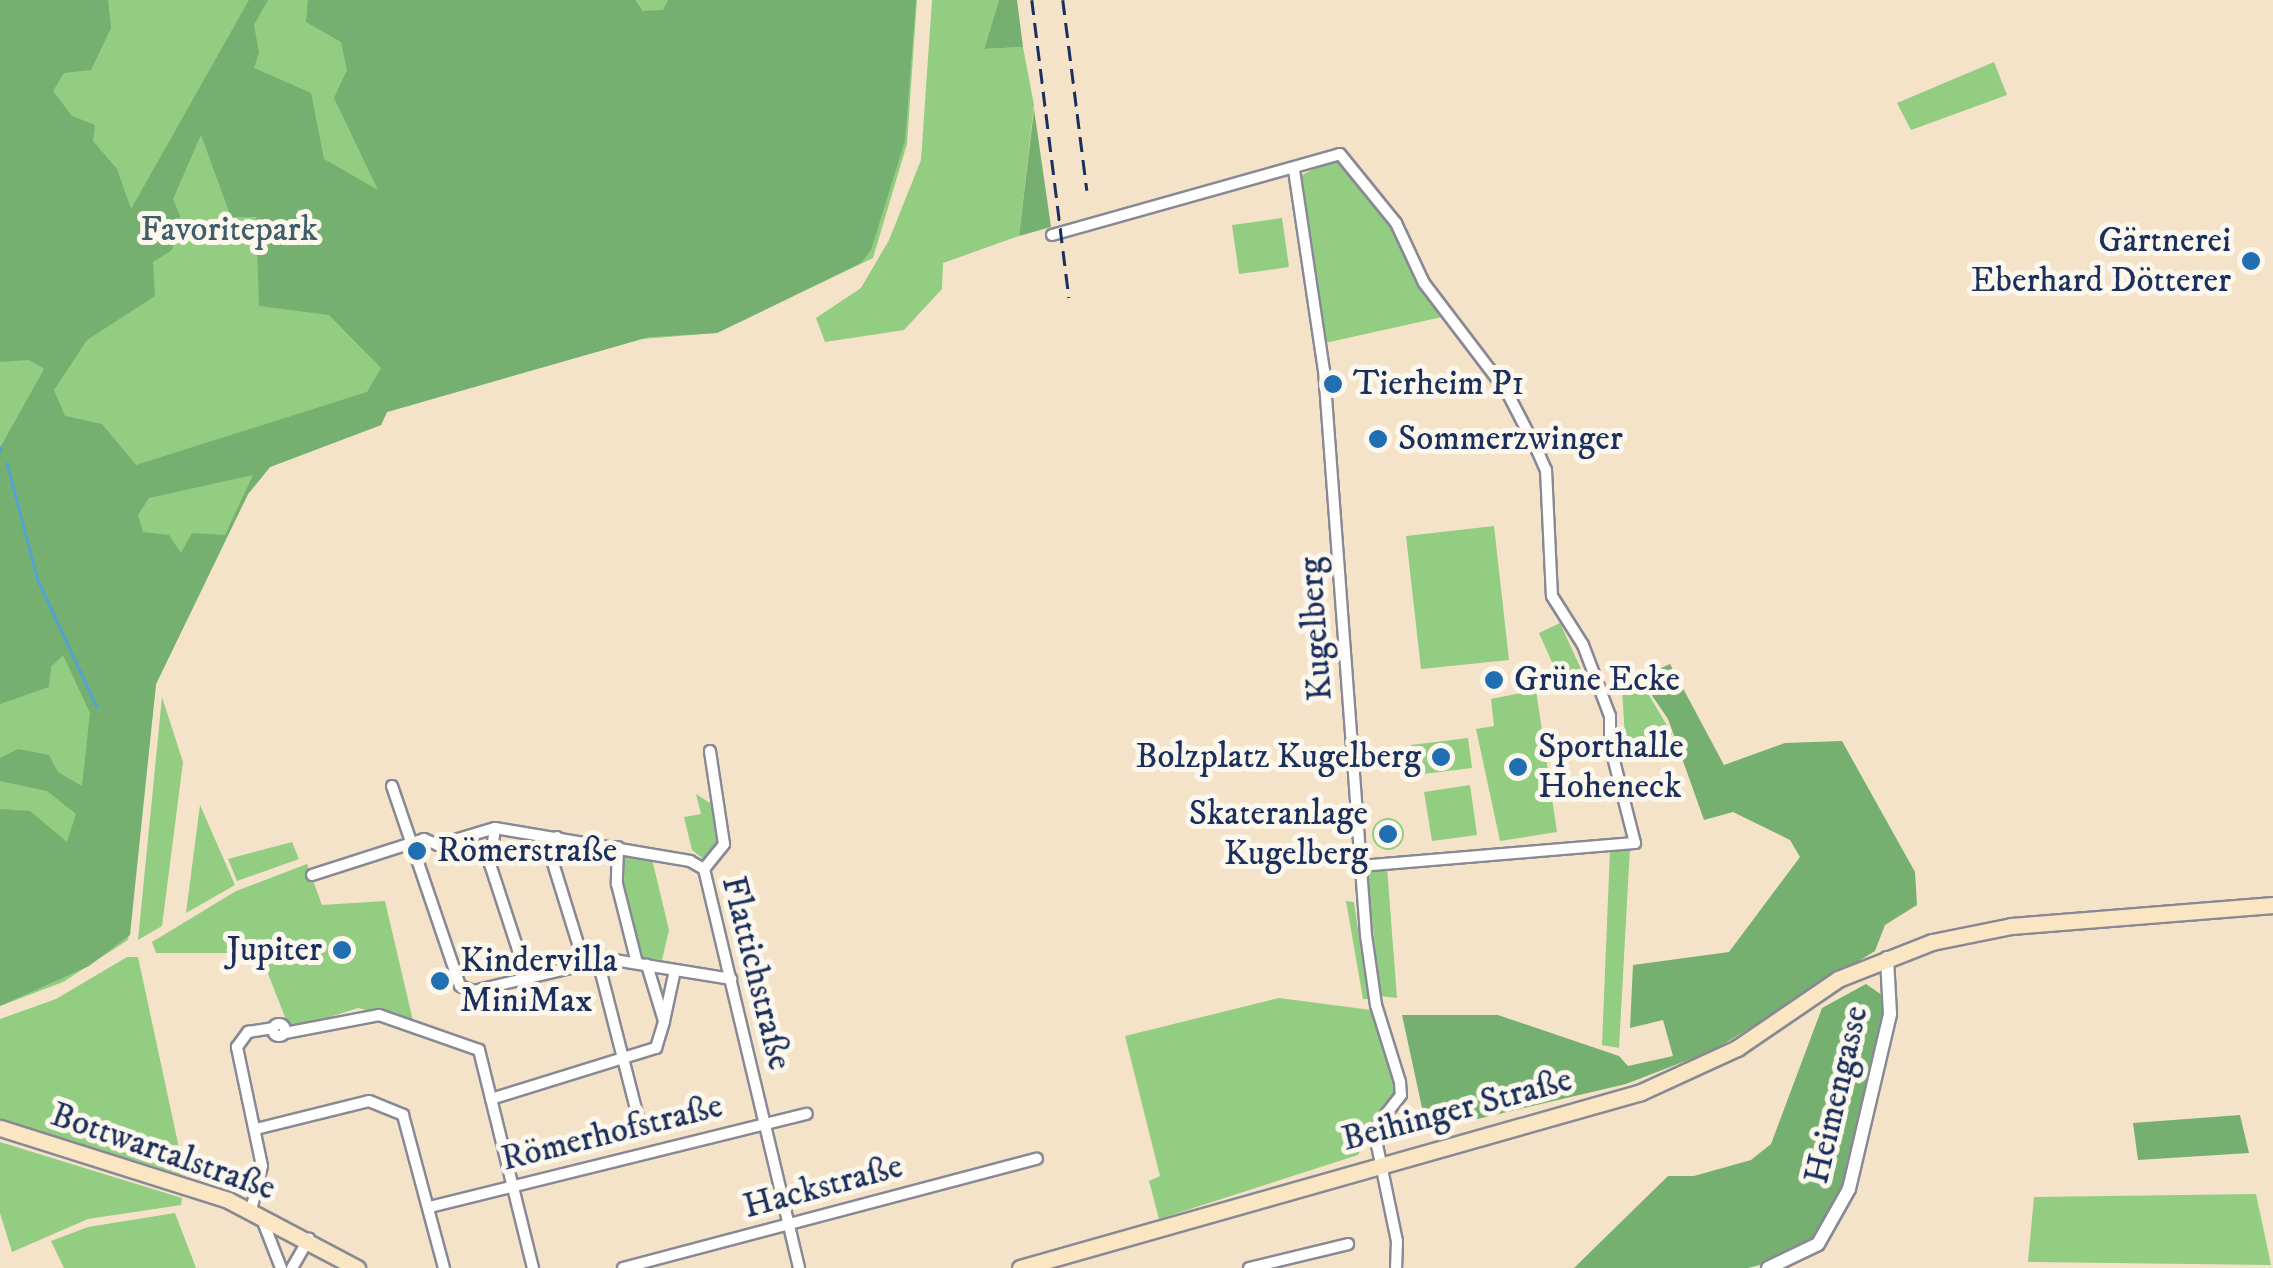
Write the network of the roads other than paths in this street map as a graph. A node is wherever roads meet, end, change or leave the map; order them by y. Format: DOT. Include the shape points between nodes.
graph roads {
  1 [pos="1294,170"];
  2 [pos="1052,234"];
  3 [pos="710,751"];
  4 [pos="392,786"];
  5 [pos="495,828"];
  6 [pos="557,838"];
  7 [pos="411,843"];
  8 [pos="618,847"];
  9 [pos="1358,866"];
  10 [pos="704,869"];
  11 [pos="312,875"];
  12 [pos="2273,905"];
  13 [pos="1887,958"];
  14 [pos="598,961"];
  15 [pos="584,963"];
  16 [pos="642,964"];
  17 [pos="675,970"];
  18 [pos="731,979"];
  19 [pos="528,980"];
  20 [pos="664,1021"];
  21 [pos="624,1058"];
  22 [pos="491,1100"];
  23 [pos="807,1114"];
  24 [pos="765,1123"];
  25 [pos="0,1128"];
  26 [pos="641,1128"];
  27 [pos="256,1129"];
  28 [pos="1037,1159"];
  29 [pos="1380,1161"];
  30 [pos="512,1186"];
  31 [pos="430,1207"];
  32 [pos="255,1212"];
  33 [pos="788,1224"];
  34 [pos="303,1236"];
  35 [pos="1348,1244"];
  36 [pos="279,1263"];
  37 [pos="1273,1266"];
  38 [pos="292,1268"];
  39 [pos="357,1268"];
  40 [pos="444,1268"];
  41 [pos="534,1268"];
  42 [pos="624,1268"];
  43 [pos="799,1268"];
  44 [pos="1020,1268"];
  45 [pos="1249,1268"];
  46 [pos="1396,1268"];
  47 [pos="1768,1268"];
  1 -- 2 [label="street"];
  1 -- 9 [label="street, Kugelberg" via="1324,370"];
  1 -- 9 [label="street" via="1340,154 1396,224 1424,283 1506,392 1546,470 1552,596 1583,645 1610,716 1610,745 1635,842"];
  3 -- 10 [label="street" via="724,844"];
  4 -- 7 [label="street"];
  5 -- 6 [label="street, Flattichstraße"];
  5 -- 7 [label="street, Flattichstraße" via="438,845"];
  5 -- 19 [label="street" via="490,864"];
  6 -- 8 [label="street, Flattichstraße"];
  6 -- 15 [label="street" via="553,863"];
  7 -- 11 [label="street, Flattichstraße"];
  7 -- 19 [label="street" via="460,986 473,991"];
  8 -- 10 [label="street, Flattichstraße"];
  8 -- 16 [label="street" via="617,884"];
  9 -- 29 [label="street, Kugelberg" via="1376,1005 1400,1082 1397,1104 1377,1131"];
  10 -- 18 [label="street, Flattichstraße"];
  12 -- 13 [label="main road, Beihinger Straße" via="1986,929"];
  13 -- 29 [label="main road, Beihinger Straße" via="1838,979 1686,1074"];
  13 -- 47 [label="street, Heimengasse" via="1890,1014 1849,1190 1818,1244"];
  14 -- 15 [label="street"];
  14 -- 16 [label="street"];
  14 -- 21 [label="street"];
  15 -- 19 [label="street"];
  16 -- 17 [label="street"];
  16 -- 20 [label="street"];
  17 -- 18 [label="street"];
  17 -- 20 [label="street"];
  18 -- 24 [label="street, Flattichstraße"];
  20 -- 21 [label="street" via="656,1048"];
  21 -- 22 [label="street"];
  21 -- 26 [label="street"];
  22 -- 27 [label="street" via="479,1050 378,1015 285,1033 280,1023 248,1032 237,1047"];
  22 -- 30 [label="street"];
  23 -- 24 [label="street, Römerhofstraße"];
  24 -- 30 [label="street, Römerhofstraße"];
  24 -- 33 [label="street, Flattichstraße"];
  25 -- 32 [label="main road, Bottwartalstraße"];
  27 -- 31 [label="street" via="369,1101 396,1111 407,1123"];
  27 -- 32 [label="street" via="262,1179"];
  28 -- 33 [label="street, Hackstraße"];
  29 -- 44 [label="main road, Beihinger Straße"];
  29 -- 46 [label="street"];
  30 -- 31 [label="street, Römerhofstraße"];
  30 -- 41 [label="street"];
  31 -- 40 [label="street"];
  32 -- 34 [label="main road, Bottwartalstraße"];
  32 -- 36 [label="street"];
  33 -- 42 [label="street, Hackstraße"];
  33 -- 43 [label="street, Flattichstraße"];
  34 -- 36 [label="street"];
  34 -- 38 [label="street"];
  34 -- 39 [label="main road, Bottwartalstraße"];
  35 -- 37 [label="street"];
  37 -- 45 [label="street"];
}
